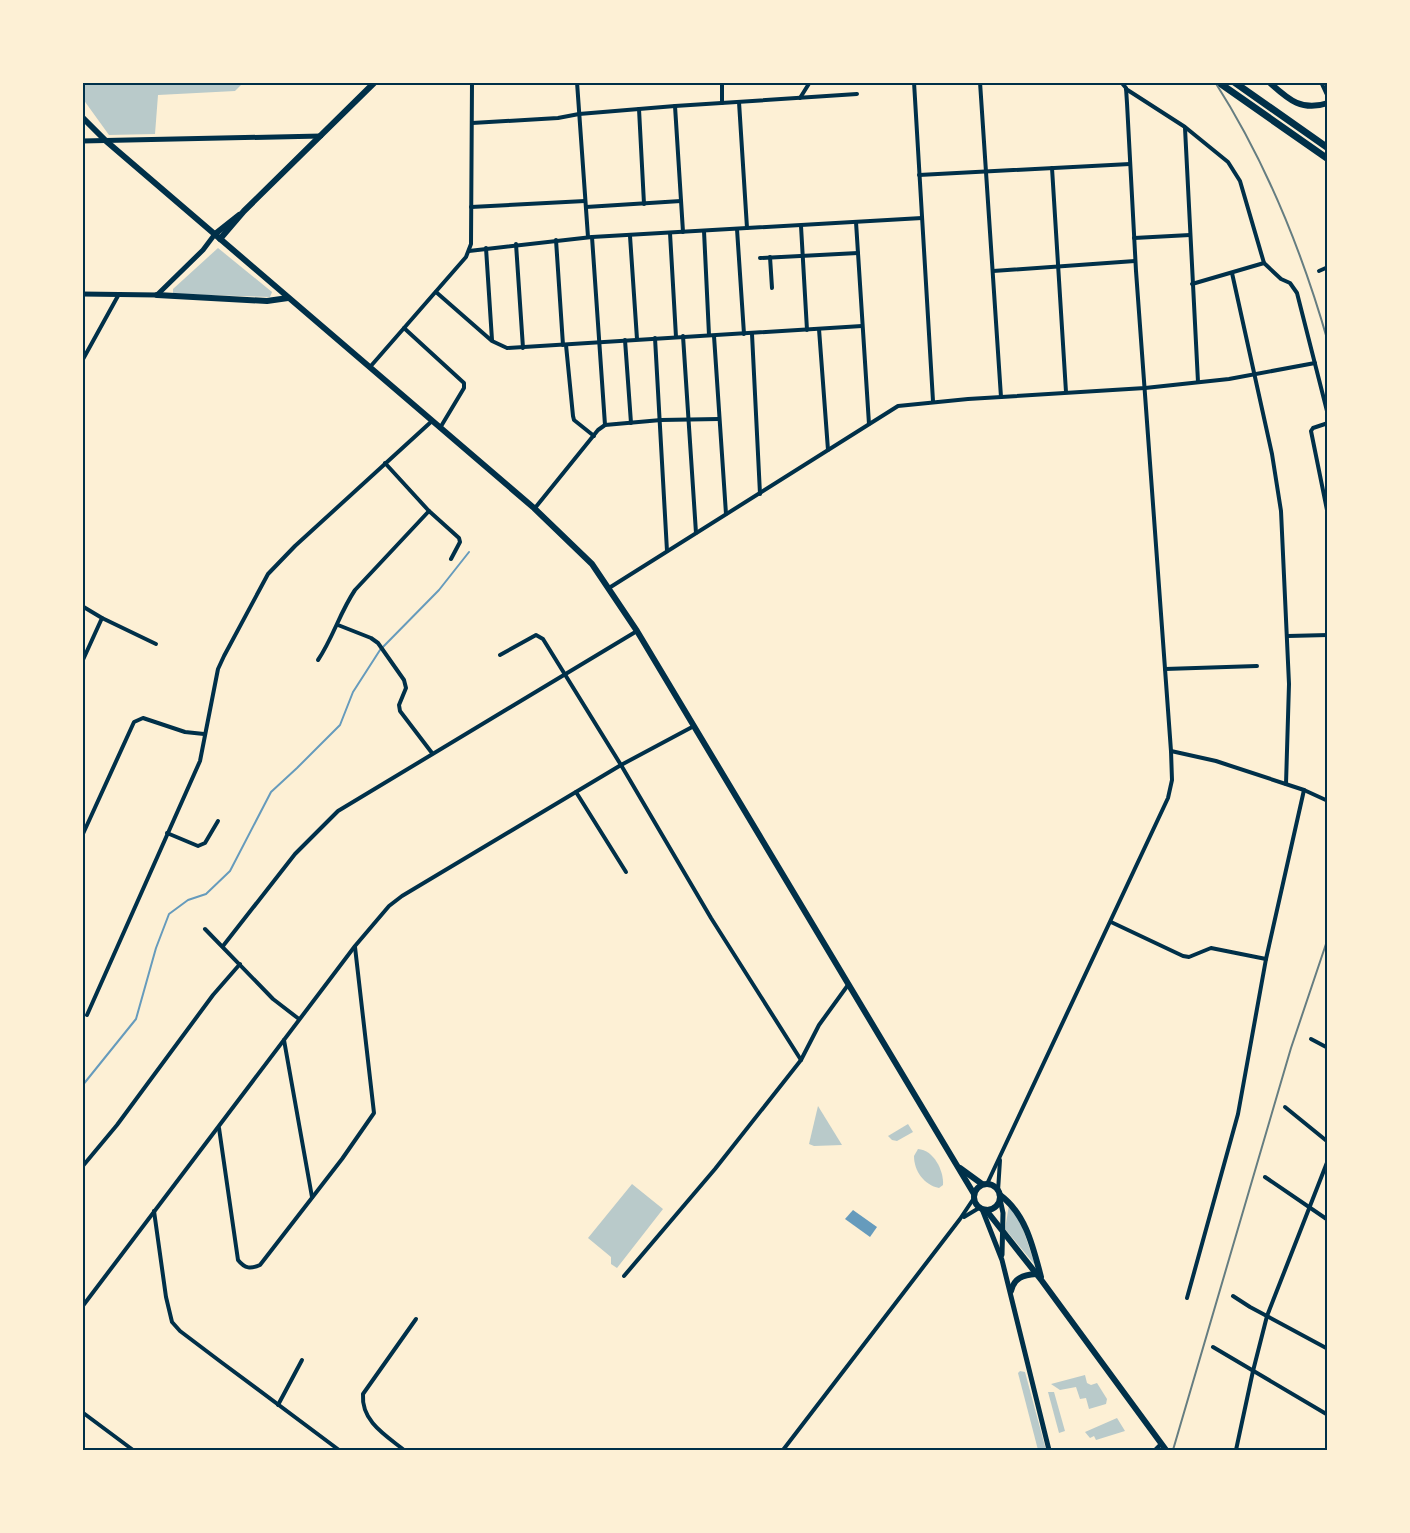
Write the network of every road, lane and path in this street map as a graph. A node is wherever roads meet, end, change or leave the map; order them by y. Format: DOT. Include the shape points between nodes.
graph roads {
  1 [pos="375,82"];
  2 [pos="472,82"];
  3 [pos="577,82"];
  4 [pos="722,82"];
  5 [pos="810,82"];
  6 [pos="914,82"];
  7 [pos="980,82"];
  8 [pos="1121,82"];
  9 [pos="1218,82"];
  10 [pos="1269,82"];
  11 [pos="1321,82"];
  12 [pos="1236,84"];
  13 [pos="1126,88"];
  14 [pos="857,94"];
  15 [pos="1328,97"];
  16 [pos="800,98"];
  17 [pos="739,102"];
  18 [pos="722,103"];
  19 [pos="1328,104"];
  20 [pos="675,106"];
  21 [pos="639,109"];
  22 [pos="579,114"];
  23 [pos="82,117"];
  24 [pos="472,123"];
  25 [pos="1185,127"];
  26 [pos="321,136"];
  27 [pos="82,141"];
  28 [pos="106,141"];
  29 [pos="1328,148"];
  30 [pos="1328,159"];
  31 [pos="1130,164"];
  32 [pos="1052,168"];
  33 [pos="985,172"];
  34 [pos="919,175"];
  35 [pos="585,201"];
  36 [pos="681,201"];
  37 [pos="644,204"];
  38 [pos="471,207"];
  39 [pos="586,207"];
  40 [pos="244,211"];
  41 [pos="922,218"];
  42 [pos="856,222"];
  43 [pos="801,226"];
  44 [pos="231,228"];
  45 [pos="747,228"];
  46 [pos="737,229"];
  47 [pos="704,231"];
  48 [pos="683,232"];
  49 [pos="670,233"];
  50 [pos="215,234"];
  51 [pos="1190,235"];
  52 [pos="630,236"];
  53 [pos="590,237"];
  54 [pos="1134,238"];
  55 [pos="220,239"];
  56 [pos="556,240"];
  57 [pos="516,244"];
  58 [pos="486,248"];
  59 [pos="232,249"];
  60 [pos="203,250"];
  61 [pos="469,251"];
  62 [pos="858,253"];
  63 [pos="802,255"];
  64 [pos="770,257"];
  65 [pos="760,258"];
  66 [pos="1135,261"];
  67 [pos="1264,263"];
  68 [pos="1057,267"];
  69 [pos="1328,267"];
  70 [pos="992,271"];
  71 [pos="1319,271"];
  72 [pos="1232,273"];
  73 [pos="1192,284"];
  74 [pos="772,288"];
  75 [pos="436,292"];
  76 [pos="82,294"];
  77 [pos="119,294"];
  78 [pos="157,295"];
  79 [pos="288,298"];
  80 [pos="862,326"];
  81 [pos="404,328"];
  82 [pos="819,329"];
  83 [pos="807,330"];
  84 [pos="744,334"];
  85 [pos="752,334"];
  86 [pos="683,336"];
  87 [pos="712,336"];
  88 [pos="676,337"];
  89 [pos="655,338"];
  90 [pos="637,339"];
  91 [pos="625,340"];
  92 [pos="492,341"];
  93 [pos="599,342"];
  94 [pos="565,345"];
  95 [pos="523,348"];
  96 [pos="82,361"];
  97 [pos="1315,363"];
  98 [pos="370,367"];
  99 [pos="1255,375"];
  100 [pos="1198,382"];
  101 [pos="1144,388"];
  102 [pos="1066,392"];
  103 [pos="1001,397"];
  104 [pos="933,401"];
  105 [pos="1328,415"];
  106 [pos="688,419"];
  107 [pos="719,419"];
  108 [pos="661,420"];
  109 [pos="432,421"];
  110 [pos="631,423"];
  111 [pos="1328,423"];
  112 [pos="604,425"];
  113 [pos="869,425"];
  114 [pos="440,428"];
  115 [pos="594,436"];
  116 [pos="828,450"];
  117 [pos="385,463"];
  118 [pos="760,494"];
  119 [pos="534,508"];
  120 [pos="429,511"];
  121 [pos="726,514"];
  122 [pos="1328,515"];
  123 [pos="696,533"];
  124 [pos="667,551"];
  125 [pos="451,559"];
  126 [pos="609,588"];
  127 [pos="82,606"];
  128 [pos="102,618"];
  129 [pos="338,625"];
  130 [pos="637,631"];
  131 [pos="1328,635"];
  132 [pos="1288,636"];
  133 [pos="156,644"];
  134 [pos="500,655"];
  135 [pos="318,660"];
  136 [pos="82,663"];
  137 [pos="1257,666"];
  138 [pos="1165,669"];
  139 [pos="564,674"];
  140 [pos="694,726"];
  141 [pos="204,734"];
  142 [pos="1171,751"];
  143 [pos="432,753"];
  144 [pos="621,765"];
  145 [pos="1286,784"];
  146 [pos="1304,790"];
  147 [pos="576,792"];
  148 [pos="1328,801"];
  149 [pos="218,821"];
  150 [pos="167,833"];
  151 [pos="82,836"];
  152 [pos="626,872"];
  153 [pos="1111,922"];
  154 [pos="205,929"];
  155 [pos="223,946"];
  156 [pos="355,946"];
  157 [pos="1266,959"];
  158 [pos="240,964"];
  159 [pos="848,985"];
  160 [pos="87,1015"];
  161 [pos="299,1019"];
  162 [pos="1311,1039"];
  163 [pos="284,1040"];
  164 [pos="1328,1048"];
  165 [pos="801,1060"];
  166 [pos="1285,1107"];
  167 [pos="219,1128"];
  168 [pos="1328,1142"];
  169 [pos="1001,1156"];
  170 [pos="1328,1160"];
  171 [pos="955,1163"];
  172 [pos="82,1167"];
  173 [pos="1265,1177"];
  174 [pos="985,1184"];
  175 [pos="999,1195"];
  176 [pos="974,1196"];
  177 [pos="312,1198"];
  178 [pos="1310,1206"];
  179 [pos="982,1209"];
  180 [pos="154,1210"];
  181 [pos="960,1219"];
  182 [pos="1328,1220"];
  183 [pos="1002,1232"];
  184 [pos="1002,1260"];
  185 [pos="1036,1274"];
  186 [pos="624,1276"];
  187 [pos="1042,1281"];
  188 [pos="1011,1291"];
  189 [pos="1233,1296"];
  190 [pos="1187,1298"];
  191 [pos="82,1307"];
  192 [pos="1268,1316"];
  193 [pos="416,1319"];
  194 [pos="1214,1347"];
  195 [pos="1328,1349"];
  196 [pos="302,1360"];
  197 [pos="1252,1371"];
  198 [pos="278,1405"];
  199 [pos="82,1412"];
  200 [pos="1328,1415"];
  201 [pos="1161,1444"];
  202 [pos="133,1450"];
  203 [pos="339,1450"];
  204 [pos="404,1450"];
  205 [pos="783,1450"];
  206 [pos="1049,1450"];
  207 [pos="1155,1450"];
  208 [pos="1166,1450"];
  209 [pos="1236,1450"];
  1 -- 26 [label="main road"];
  2 -- 24 [label="street"];
  3 -- 22 [label="street"];
  4 -- 18 [label="street"];
  5 -- 16 [label="street"];
  6 -- 34 [label="street"];
  7 -- 33 [label="street"];
  8 -- 13 [label="street"];
  9 -- 30 [label="main road"];
  10 -- 19 [label="main road" via="1306,107"];
  11 -- 15 [label="street"];
  12 -- 29 [label="main road"];
  13 -- 25 [label="street"];
  13 -- 31 [label="street"];
  14 -- 16 [label="street"];
  16 -- 17 [label="street"];
  17 -- 18 [label="street"];
  17 -- 45 [label="street"];
  18 -- 20 [label="street"];
  20 -- 21 [label="street"];
  20 -- 36 [label="street"];
  21 -- 22 [label="street"];
  21 -- 37 [label="street"];
  22 -- 24 [label="street"];
  22 -- 35 [label="street"];
  23 -- 28 [label="main road"];
  24 -- 38 [label="street"];
  25 -- 51 [label="street"];
  25 -- 67 [label="street" via="1234,170"];
  26 -- 28 [label="street"];
  26 -- 40 [label="main road"];
  27 -- 28 [label="street"];
  28 -- 50 [label="main road"];
  31 -- 32 [label="street"];
  31 -- 54 [label="street"];
  32 -- 33 [label="street"];
  32 -- 68 [label="street"];
  33 -- 34 [label="street"];
  33 -- 70 [label="street"];
  34 -- 41 [label="street"];
  35 -- 38 [label="street"];
  35 -- 39 [label="street"];
  36 -- 37 [label="street"];
  36 -- 48 [label="street"];
  37 -- 39 [label="street"];
  38 -- 61 [label="street"];
  39 -- 53 [label="street"];
  40 -- 44 [label="main road"];
  40 -- 50 [label="main road"];
  41 -- 42 [label="street"];
  41 -- 104 [label="street"];
  42 -- 43 [label="street"];
  42 -- 62 [label="street"];
  43 -- 45 [label="street"];
  43 -- 63 [label="street"];
  44 -- 55 [label="main road"];
  44 -- 59 [label="main road"];
  45 -- 46 [label="street"];
  46 -- 47 [label="street"];
  46 -- 84 [label="street"];
  47 -- 48 [label="street"];
  47 -- 87 [label="street"];
  48 -- 49 [label="street"];
  49 -- 52 [label="street"];
  49 -- 88 [label="street"];
  50 -- 55 [label="main road"];
  50 -- 60 [label="street"];
  51 -- 54 [label="street"];
  51 -- 73 [label="street"];
  52 -- 53 [label="street"];
  52 -- 90 [label="street"];
  53 -- 56 [label="street"];
  53 -- 93 [label="street"];
  54 -- 66 [label="street"];
  55 -- 59 [label="main road"];
  55 -- 60 [label="street"];
  56 -- 57 [label="street"];
  56 -- 94 [label="street"];
  57 -- 58 [label="street"];
  57 -- 95 [label="street"];
  58 -- 61 [label="street"];
  58 -- 92 [label="street"];
  59 -- 79 [label="main road"];
  60 -- 78 [label="street"];
  61 -- 75 [label="street"];
  62 -- 63 [label="street"];
  62 -- 80 [label="street"];
  63 -- 64 [label="street"];
  63 -- 83 [label="street"];
  64 -- 65 [label="street"];
  64 -- 74 [label="street"];
  66 -- 68 [label="street"];
  66 -- 101 [label="street"];
  67 -- 72 [label="street"];
  67 -- 97 [label="street" via="1294,286"];
  68 -- 70 [label="street"];
  68 -- 102 [label="street"];
  69 -- 71 [label="street"];
  70 -- 103 [label="street"];
  72 -- 73 [label="street"];
  72 -- 99 [label="street"];
  73 -- 100 [label="street"];
  75 -- 81 [label="street"];
  75 -- 92 [label="street"];
  76 -- 77 [label="street"];
  77 -- 78 [label="street"];
  77 -- 96 [label="street"];
  78 -- 79 [label="main road" via="267,301"];
  79 -- 98 [label="main road"];
  80 -- 82 [label="street"];
  80 -- 113 [label="street"];
  81 -- 98 [label="street"];
  81 -- 114 [label="street" via="464,383"];
  82 -- 83 [label="street"];
  82 -- 116 [label="street"];
  83 -- 85 [label="street"];
  84 -- 85 [label="street"];
  84 -- 87 [label="street"];
  85 -- 118 [label="street"];
  86 -- 87 [label="street"];
  86 -- 88 [label="street"];
  86 -- 106 [label="street"];
  87 -- 107 [label="street"];
  88 -- 89 [label="street"];
  89 -- 90 [label="street"];
  89 -- 108 [label="street"];
  90 -- 91 [label="street"];
  91 -- 93 [label="street"];
  91 -- 110 [label="street"];
  92 -- 95 [label="street" via="507,348"];
  93 -- 94 [label="street"];
  93 -- 112 [label="street"];
  94 -- 95 [label="street"];
  94 -- 115 [label="street" via="574,420"];
  97 -- 99 [label="street"];
  97 -- 105 [label="street"];
  98 -- 109 [label="main road"];
  99 -- 100 [label="street"];
  99 -- 132 [label="street" via="1280,502"];
  100 -- 101 [label="street"];
  101 -- 102 [label="street"];
  101 -- 138 [label="street"];
  102 -- 103 [label="street"];
  103 -- 104 [label="street"];
  104 -- 113 [label="street" via="898,406"];
  106 -- 107 [label="street"];
  106 -- 108 [label="street"];
  106 -- 123 [label="street"];
  107 -- 121 [label="street"];
  108 -- 110 [label="street"];
  108 -- 124 [label="street"];
  109 -- 114 [label="main road"];
  109 -- 117 [label="street"];
  110 -- 112 [label="street"];
  111 -- 122 [label="street" via="1311,431"];
  112 -- 115 [label="street"];
  113 -- 116 [label="street"];
  114 -- 119 [label="main road"];
  115 -- 119 [label="street"];
  116 -- 118 [label="street"];
  117 -- 120 [label="street"];
  117 -- 141 [label="street" via="268,574 218,669"];
  118 -- 121 [label="street"];
  119 -- 126 [label="main road" via="582,553"];
  120 -- 125 [label="street" via="459,538"];
  120 -- 129 [label="street" via="355,590"];
  121 -- 123 [label="street"];
  123 -- 124 [label="street"];
  124 -- 126 [label="street"];
  126 -- 130 [label="main road"];
  127 -- 128 [label="street"];
  128 -- 133 [label="street"];
  128 -- 136 [label="street"];
  129 -- 135 [label="street"];
  129 -- 143 [label="street" via="371,638 387,655 405,684 400,711"];
  130 -- 139 [label="street"];
  130 -- 140 [label="main road"];
  131 -- 132 [label="street"];
  132 -- 145 [label="street"];
  134 -- 139 [label="street" via="539,635"];
  137 -- 138 [label="street"];
  138 -- 142 [label="street"];
  139 -- 143 [label="street"];
  139 -- 144 [label="street"];
  140 -- 144 [label="street"];
  140 -- 159 [label="main road"];
  141 -- 150 [label="street" via="200,761"];
  141 -- 151 [label="street" via="143,718 134,722"];
  142 -- 145 [label="street"];
  142 -- 153 [label="street" via="1168,798"];
  143 -- 155 [label="street" via="349,803 324,823"];
  144 -- 147 [label="street"];
  144 -- 165 [label="street"];
  145 -- 146 [label="street"];
  146 -- 148 [label="street"];
  146 -- 157 [label="street"];
  147 -- 152 [label="street"];
  147 -- 156 [label="street" via="402,896"];
  149 -- 150 [label="street" via="205,843 198,846"];
  150 -- 160 [label="street"];
  153 -- 157 [label="street" via="1183,956 1211,948"];
  153 -- 169 [label="street"];
  154 -- 155 [label="street"];
  155 -- 158 [label="street"];
  156 -- 161 [label="street"];
  156 -- 177 [label="street" via="374,1113"];
  157 -- 190 [label="street" via="1239,1114"];
  158 -- 161 [label="street" via="273,999"];
  158 -- 172 [label="street"];
  159 -- 165 [label="street" via="819,1025"];
  159 -- 171 [label="main road"];
  161 -- 163 [label="street"];
  162 -- 164 [label="street"];
  163 -- 167 [label="street"];
  163 -- 177 [label="street"];
  165 -- 186 [label="street"];
  166 -- 168 [label="street"];
  167 -- 177 [label="street" via="236,1253 241,1264 253,1268 260,1265"];
  167 -- 180 [label="street"];
  169 -- 174 [label="street"];
  169 -- 175 [label="street"];
  170 -- 178 [label="street"];
  171 -- 174 [label="main road"];
  171 -- 176 [label="main road"];
  173 -- 178 [label="street"];
  174 -- 175 [label="main road" via="994,1186"];
  174 -- 176 [label="main road"];
  175 -- 179 [label="main road" via="996,1206"];
  175 -- 183 [label="street"];
  175 -- 187 [label="main road" via="1020,1215"];
  176 -- 179 [label="main road"];
  176 -- 181 [label="street"];
  178 -- 182 [label="street"];
  178 -- 192 [label="street"];
  179 -- 181 [label="street"];
  179 -- 183 [label="main road"];
  179 -- 184 [label="street"];
  180 -- 191 [label="street"];
  180 -- 198 [label="street" via="172,1322"];
  181 -- 205 [label="street"];
  183 -- 184 [label="street"];
  183 -- 185 [label="main road"];
  184 -- 188 [label="street"];
  185 -- 187 [label="main road"];
  185 -- 188 [label="main road" via="1022,1276 1012,1284"];
  187 -- 201 [label="main road"];
  188 -- 206 [label="street"];
  189 -- 192 [label="street"];
  192 -- 195 [label="street"];
  192 -- 197 [label="street"];
  193 -- 204 [label="street" via="363,1394 365,1411 377,1429"];
  194 -- 197 [label="street"];
  196 -- 198 [label="street"];
  197 -- 200 [label="street"];
  197 -- 209 [label="street"];
  198 -- 203 [label="street"];
  199 -- 202 [label="street"];
  201 -- 207 [label="street"];
  201 -- 208 [label="main road"];
}
